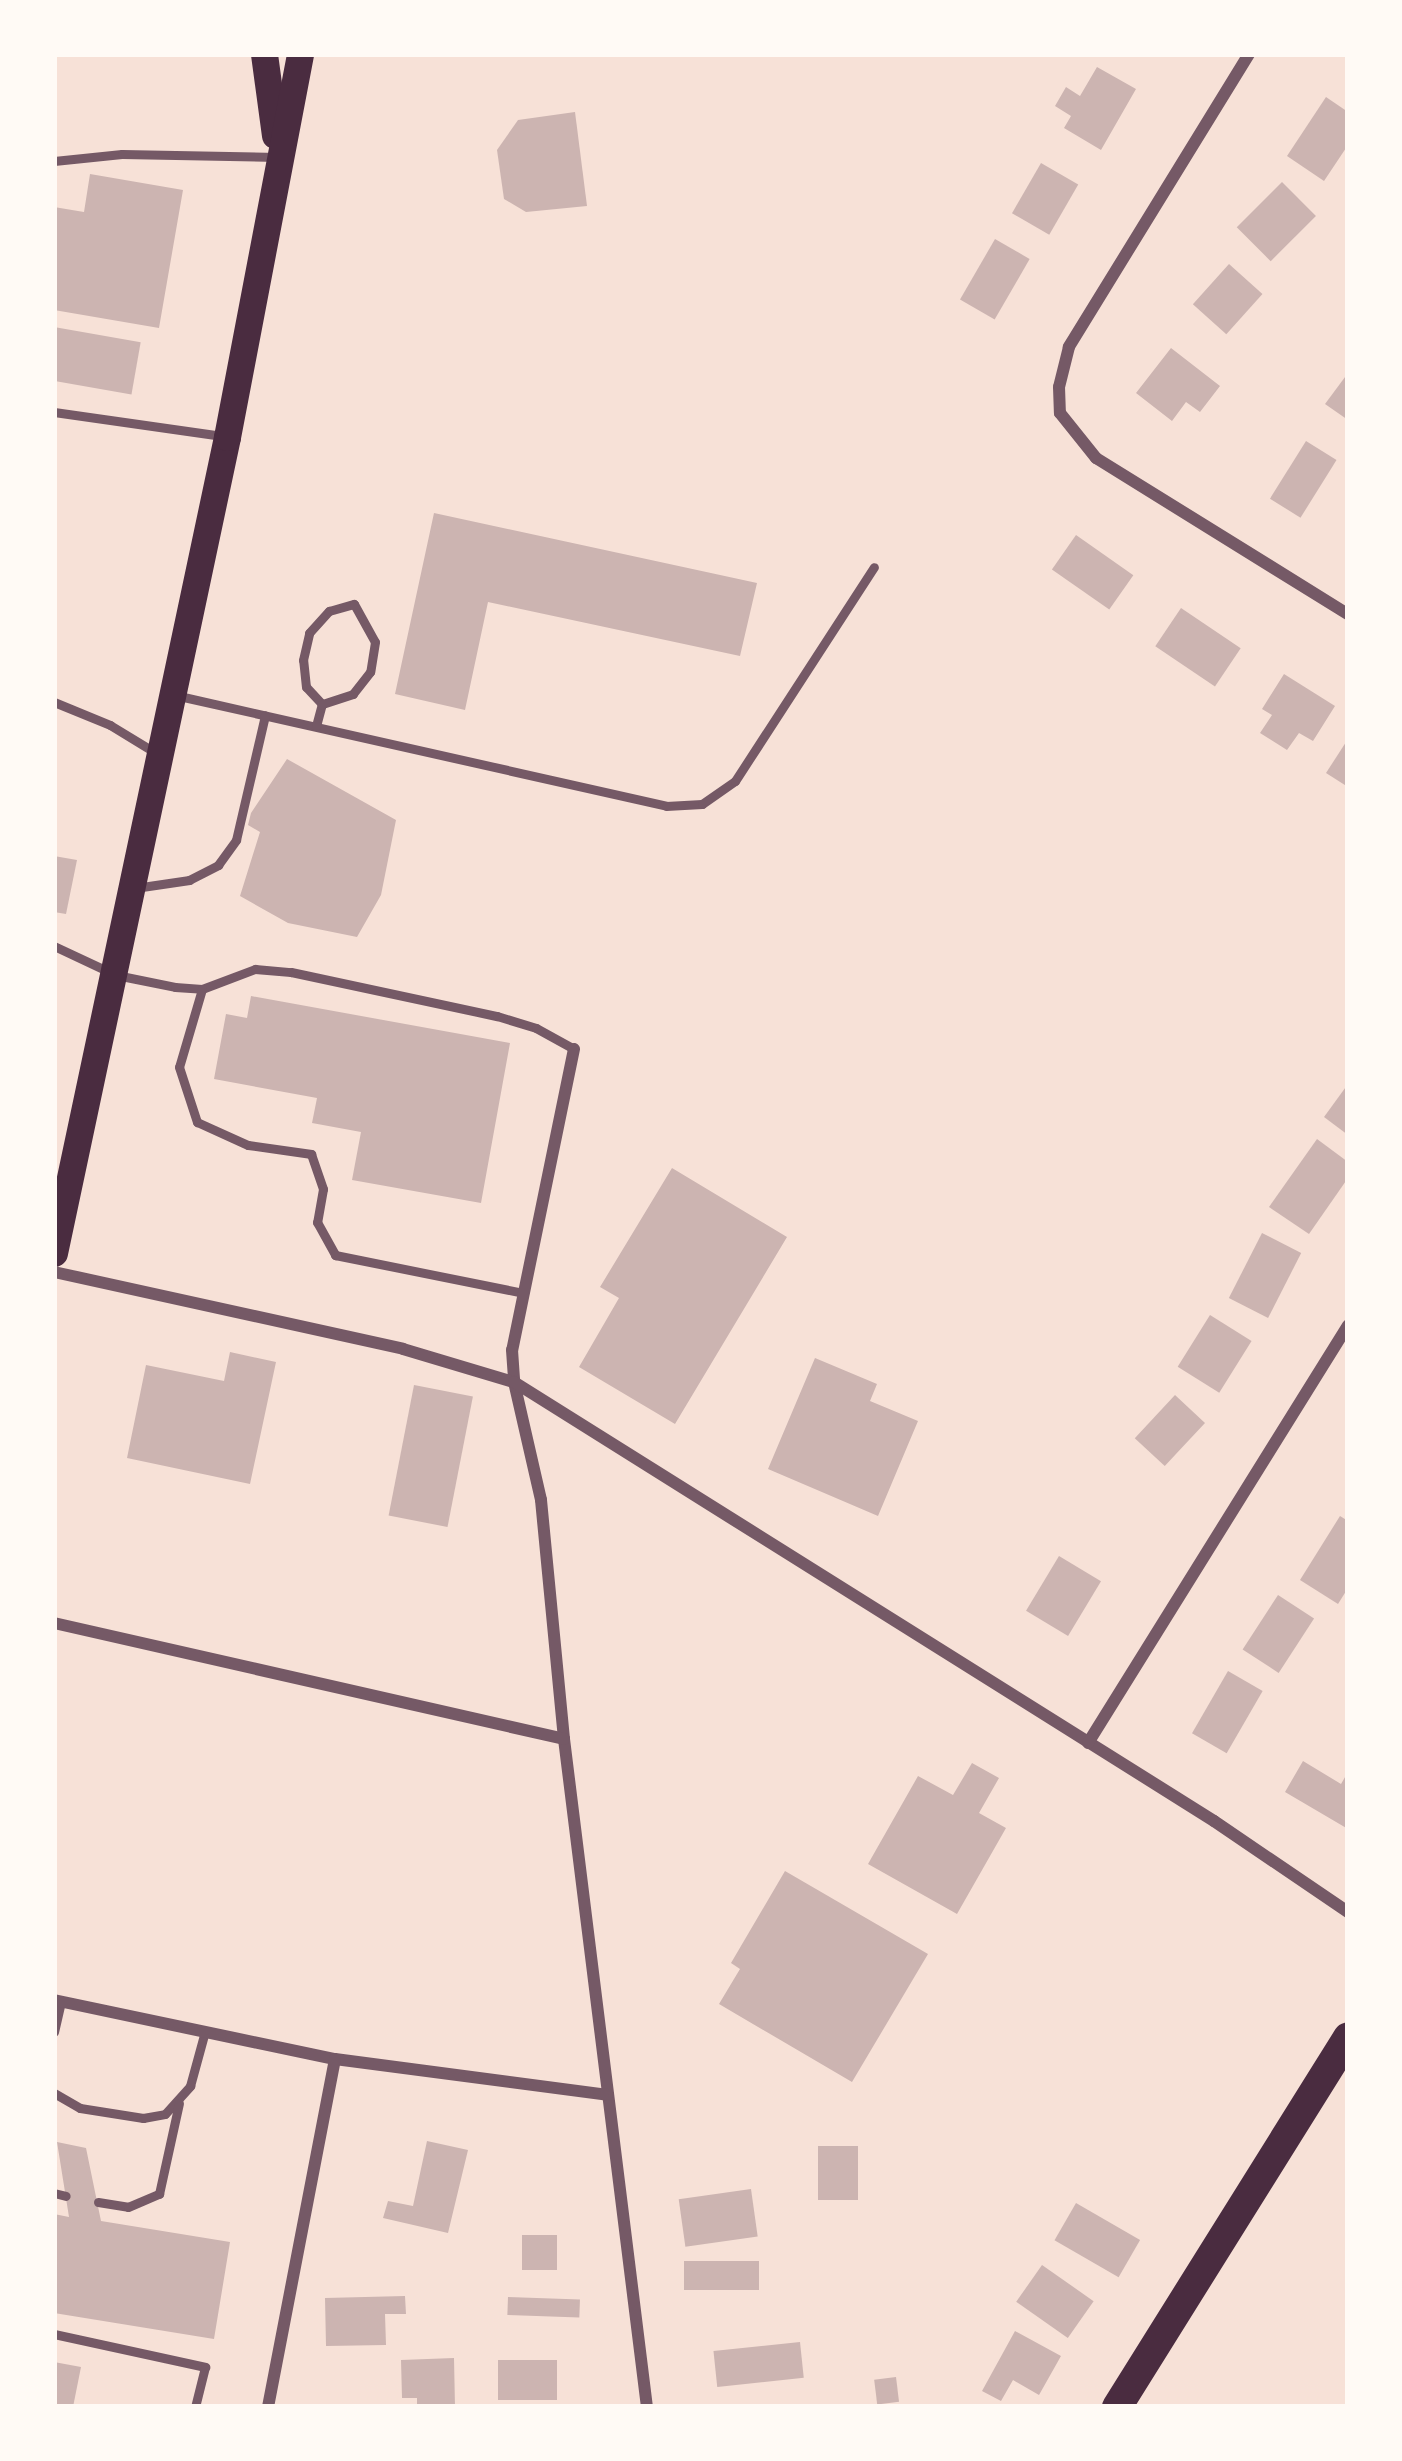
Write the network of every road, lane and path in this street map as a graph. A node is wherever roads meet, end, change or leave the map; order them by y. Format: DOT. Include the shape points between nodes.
graph roads {
  1 [pos="264,54"];
  2 [pos="300,54"];
  3 [pos="1249,54"];
  4 [pos="278,157"];
  5 [pos="54,161"];
  6 [pos="54,412"];
  7 [pos="227,437"];
  8 [pos="874,567"];
  9 [pos="1347,611"];
  10 [pos="174,694"];
  11 [pos="54,702"];
  12 [pos="322,704"];
  13 [pos="265,715"];
  14 [pos="316,727"];
  15 [pos="161,756"];
  16 [pos="134,888"];
  17 [pos="54,946"];
  18 [pos="116,975"];
  19 [pos="202,989"];
  20 [pos="574,1049"];
  21 [pos="54,1253"];
  22 [pos="54,1272"];
  23 [pos="524,1293"];
  24 [pos="1348,1325"];
  25 [pos="514,1382"];
  26 [pos="54,1624"];
  27 [pos="564,1739"];
  28 [pos="1088,1743"];
  29 [pos="1348,1912"];
  30 [pos="57,2000"];
  31 [pos="205,2031"];
  32 [pos="54,2032"];
  33 [pos="1348,2037"];
  34 [pos="335,2059"];
  35 [pos="54,2093"];
  36 [pos="608,2095"];
  37 [pos="179,2103"];
  38 [pos="98,2202"];
  39 [pos="54,2334"];
  40 [pos="194,2407"];
  41 [pos="268,2407"];
  42 [pos="647,2407"];
  43 [pos="1117,2407"];
  1 -- 4 [label="main road"];
  2 -- 4 [label="main road"];
  3 -- 9 [label="street" via="1069,347 1060,413 1096,458"];
  4 -- 5 [label="lane"];
  4 -- 7 [label="main road"];
  6 -- 7 [label="lane"];
  7 -- 10 [label="main road"];
  8 -- 14 [label="lane" via="735,781 702,804 666,806"];
  10 -- 13 [label="lane"];
  10 -- 15 [label="main road"];
  11 -- 15 [label="lane"];
  12 -- 12 [label="lane" via="353,694 370,672 375,643 354,604 328,611 309,633 306,687"];
  12 -- 14 [label="lane"];
  13 -- 14 [label="lane"];
  13 -- 16 [label="lane" via="236,839 218,865 189,880"];
  15 -- 16 [label="main road"];
  16 -- 18 [label="main road"];
  17 -- 18 [label="lane"];
  18 -- 19 [label="lane"];
  18 -- 21 [label="main road"];
  19 -- 20 [label="lane" via="255,969 291,972 497,1016"];
  19 -- 23 [label="lane" via="179,1067 197,1122 248,1144 311,1154 322,1190 317,1222 334,1255"];
  20 -- 23 [label="street"];
  22 -- 25 [label="street" via="403,1349"];
  23 -- 25 [label="street"];
  24 -- 28 [label="street"];
  25 -- 27 [label="street" via="541,1499"];
  25 -- 28 [label="street"];
  26 -- 27 [label="street"];
  27 -- 36 [label="street"];
  28 -- 29 [label="street"];
  30 -- 31 [label="street"];
  30 -- 32 [label="lane"];
  31 -- 34 [label="street"];
  31 -- 37 [label="lane"];
  33 -- 43 [label="highway"];
  34 -- 36 [label="street"];
  34 -- 41 [label="street"];
  35 -- 37 [label="lane" via="80,2108 143,2118"];
  36 -- 42 [label="street"];
  37 -- 38 [label="lane" via="159,2194 128,2207"];
  39 -- 40 [label="lane" via="205,2367"];
}
